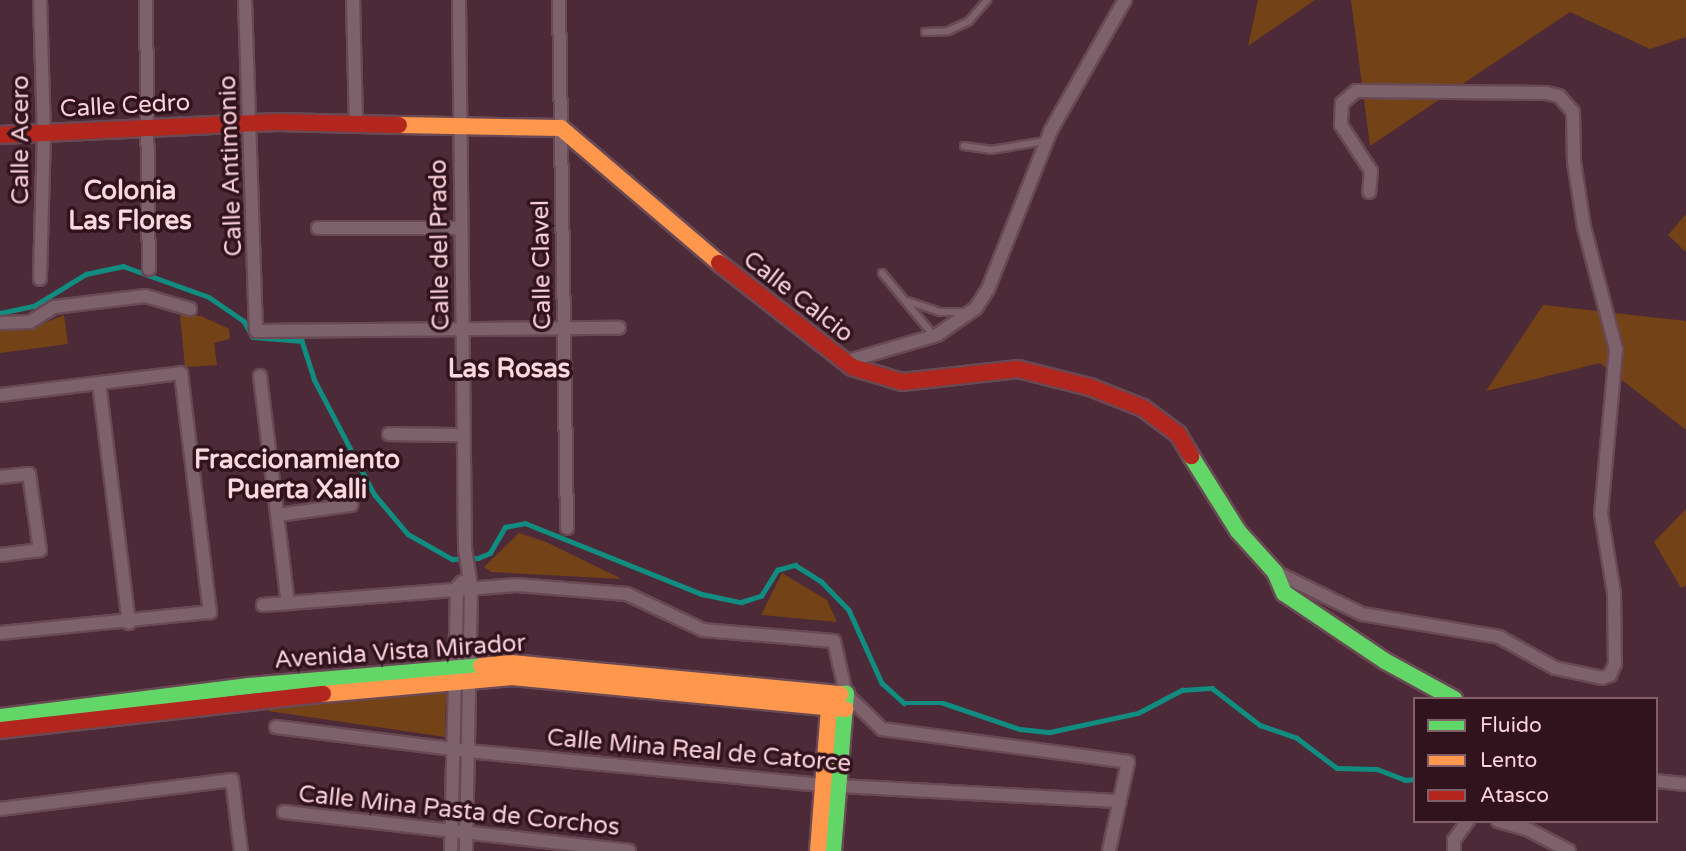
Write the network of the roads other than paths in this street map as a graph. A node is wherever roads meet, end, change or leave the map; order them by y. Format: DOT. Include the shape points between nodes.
graph roads {
  1 [pos="40,0"];
  2 [pos="146,0"];
  3 [pos="245,0"];
  4 [pos="353,0"];
  5 [pos="459,0"];
  6 [pos="559,0"];
  7 [pos="987,0"];
  8 [pos="1125,0"];
  9 [pos="925,32"];
  10 [pos="356,123"];
  11 [pos="459,123"];
  12 [pos="252,124"];
  13 [pos="150,127"];
  14 [pos="561,128"];
  15 [pos="44,132"];
  16 [pos="0,135"];
  17 [pos="1046,141"];
  18 [pos="964,146"];
  19 [pos="1369,192"];
  20 [pos="318,228"];
  21 [pos="460,228"];
  22 [pos="149,269"];
  23 [pos="882,273"];
  24 [pos="40,279"];
  25 [pos="900,298"];
  26 [pos="190,309"];
  27 [pos="971,312"];
  28 [pos="0,323"];
  29 [pos="564,328"];
  30 [pos="619,328"];
  31 [pos="462,332"];
  32 [pos="934,336"];
  33 [pos="845,362"];
  34 [pos="260,376"];
  35 [pos="99,383"];
  36 [pos="0,395"];
  37 [pos="389,434"];
  38 [pos="464,435"];
  39 [pos="0,477"];
  40 [pos="351,505"];
  41 [pos="278,515"];
  42 [pos="567,528"];
  43 [pos="0,555"];
  44 [pos="1276,572"];
  45 [pos="468,578"];
  46 [pos="457,588"];
  47 [pos="288,603"];
  48 [pos="263,605"];
  49 [pos="129,623"];
  50 [pos="0,633"];
  51 [pos="462,674"];
  52 [pos="1451,697"];
  53 [pos="842,702"];
  54 [pos="95,712"];
  55 [pos="0,716"];
  56 [pos="276,727"];
  57 [pos="0,730"];
  58 [pos="453,749"];
  59 [pos="468,751"];
  60 [pos="1658,781"];
  61 [pos="1686,784"];
  62 [pos="831,786"];
  63 [pos="1119,801"];
  64 [pos="0,809"];
  65 [pos="284,812"];
  66 [pos="1467,823"];
  67 [pos="1505,823"];
  68 [pos="452,833"];
  69 [pos="466,835"];
  70 [pos="241,851"];
  71 [pos="451,851"];
  72 [pos="466,851"];
  73 [pos="629,851"];
  74 [pos="818,851"];
  75 [pos="833,851"];
  76 [pos="1109,851"];
  77 [pos="1454,851"];
  78 [pos="1569,851"];
  1 -- 15 [label="street, Calle Acero"];
  2 -- 13 [label="street"];
  3 -- 12 [label="street, Calle Antimonio"];
  4 -- 10 [label="street"];
  5 -- 11 [label="street, Calle del Prado"];
  6 -- 14 [label="street, Calle Clavel"];
  7 -- 9 [label="lane" via="969,21 948,31"];
  8 -- 17 [label="street"];
  10 -- 11 [label="street"];
  10 -- 12 [label="street"];
  11 -- 14 [label="street"];
  11 -- 21 [label="street, Calle del Prado"];
  12 -- 13 [label="street, Calle Cedro"];
  12 -- 31 [label="street, Calle Antimonio" via="256,331"];
  13 -- 15 [label="street, Calle Cedro"];
  13 -- 22 [label="street"];
  14 -- 29 [label="street, Calle Clavel"];
  14 -- 33 [label="street, Calle Calcio" via="765,303"];
  15 -- 16 [label="street, Calle Cedro"];
  15 -- 24 [label="street, Calle Acero"];
  17 -- 18 [label="lane" via="990,150"];
  17 -- 27 [label="street" via="988,289"];
  19 -- 44 [label="street" via="1371,171 1341,125 1342,103 1356,91 1546,93 1559,96 1573,112 1574,162 1584,227 1616,349 1601,514 1614,593 1615,664 1610,675 1602,678 1555,668 1499,637 1362,614"];
  20 -- 21 [label="street"];
  21 -- 31 [label="street, Calle del Prado"];
  23 -- 25 [label="lane"];
  25 -- 27 [label="lane" via="940,312"];
  25 -- 32 [label="lane"];
  26 -- 28 [label="street" via="145,296 54,307 30,322"];
  27 -- 32 [label="street"];
  29 -- 30 [label="street"];
  29 -- 31 [label="street"];
  29 -- 42 [label="street, Calle Clavel"];
  31 -- 38 [label="street, Calle del Prado"];
  32 -- 33 [label="street"];
  33 -- 44 [label="street, Calle Calcio" via="879,378 902,382 1018,369 1090,387 1143,408 1178,434 1237,531"];
  34 -- 41 [label="street"];
  35 -- 36 [label="street"];
  35 -- 49 [label="street"];
  35 -- 49 [label="street" via="181,373 210,612"];
  37 -- 38 [label="street"];
  38 -- 45 [label="street, Calle del Prado"];
  39 -- 43 [label="street" via="29,474 40,551"];
  40 -- 41 [label="street"];
  41 -- 47 [label="street"];
  44 -- 52 [label="street, Calle Calcio" via="1284,593 1306,612"];
  45 -- 46 [label="street"];
  45 -- 51 [label="street, Calle del Prado"];
  45 -- 53 [label="street" via="627,594 703,630 834,641"];
  46 -- 47 [label="street"];
  46 -- 51 [label="street"];
  47 -- 48 [label="street"];
  49 -- 50 [label="street"];
  51 -- 53 [label="street, Avenida Vista Mirador" via="511,663"];
  51 -- 54 [label="street, Avenida Vista Mirador"];
  51 -- 58 [label="street"];
  51 -- 59 [label="street"];
  53 -- 62 [label="street"];
  53 -- 63 [label="street" via="891,732 1128,762"];
  54 -- 55 [label="street, Avenida Vista Mirador"];
  54 -- 57 [label="street, Avenida Vista Mirador"];
  56 -- 58 [label="street, Calle Mina Real de Catorce"];
  58 -- 59 [label="street, Calle Mina Real de Catorce"];
  58 -- 68 [label="street"];
  59 -- 62 [label="street, Calle Mina Real de Catorce"];
  59 -- 69 [label="street"];
  60 -- 61 [label="street"];
  62 -- 63 [label="street, Calle Mina Real de Catorce"];
  62 -- 74 [label="street"];
  62 -- 75 [label="street"];
  63 -- 76 [label="street"];
  64 -- 70 [label="street" via="232,780"];
  65 -- 68 [label="street, Calle Mina Pasta de Corchos"];
  66 -- 77 [label="street" via="1454,840"];
  67 -- 78 [label="street"];
  68 -- 69 [label="street, Calle Mina Pasta de Corchos"];
  68 -- 71 [label="street"];
  69 -- 72 [label="street"];
  69 -- 73 [label="street, Calle Mina Pasta de Corchos"];
}
